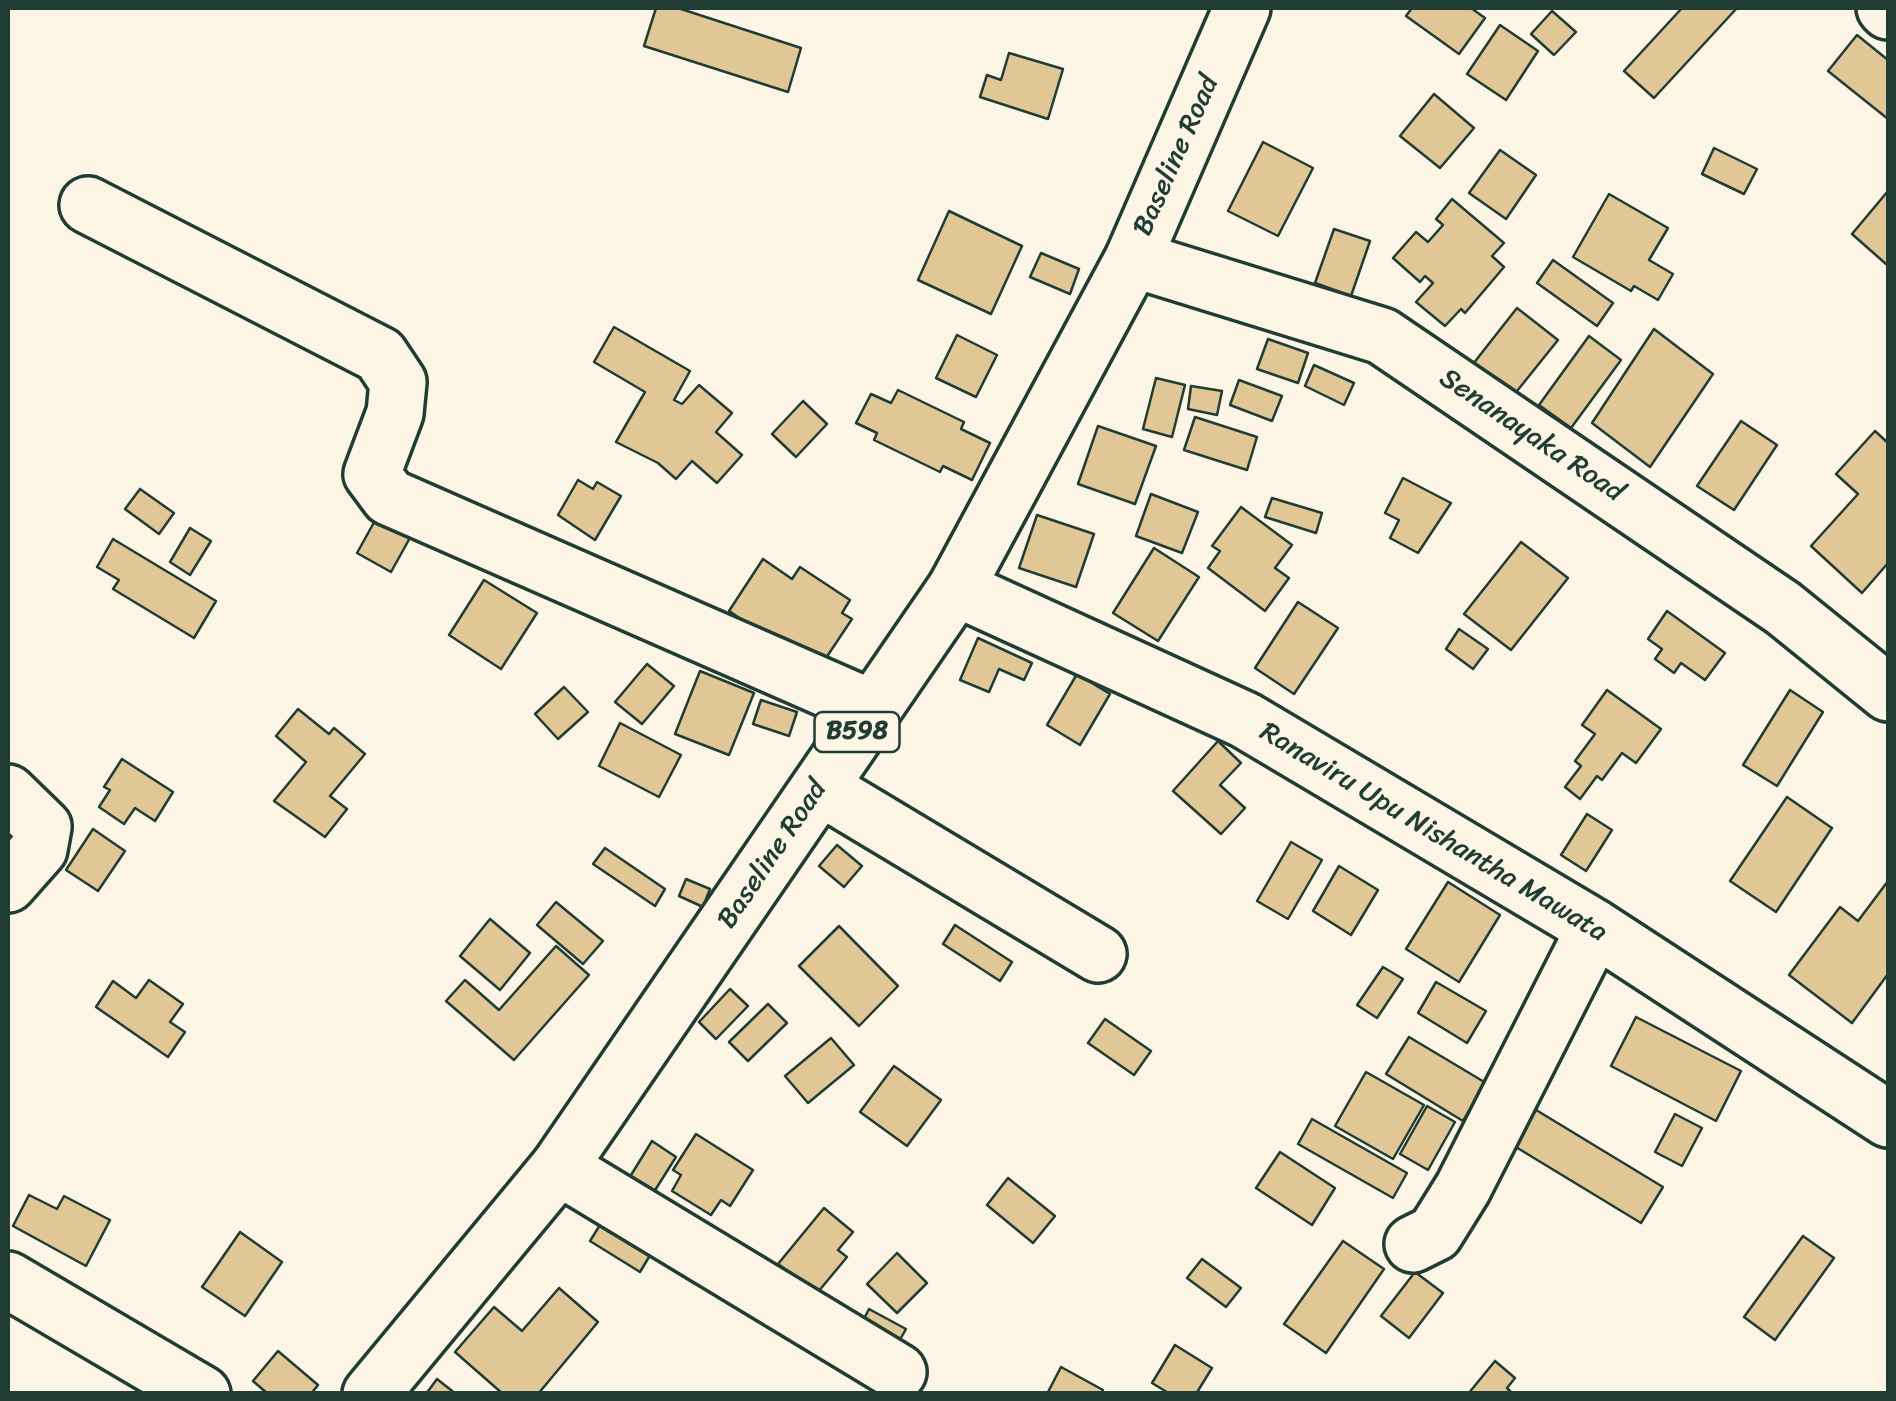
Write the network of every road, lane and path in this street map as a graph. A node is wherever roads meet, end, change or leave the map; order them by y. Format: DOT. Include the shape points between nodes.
graph roads {
  1 [pos="1242,8"];
  2 [pos="88,205"];
  3 [pos="1132,259"];
  4 [pos="956,588"];
  5 [pos="1888,693"];
  6 [pos="873,709"];
  7 [pos="820,787"];
  8 [pos="8,793"];
  9 [pos="8,884"];
  10 [pos="1595,928"];
  11 [pos="1098,954"];
  12 [pos="1888,1119"];
  13 [pos="560,1167"];
  14 [pos="1414,1244"];
  15 [pos="8,1280"];
  16 [pos="898,1372"];
  17 [pos="202,1394"];
  18 [pos="372,1394"];
  1 -- 3 [label="street, Baseline Road / B598"];
  2 -- 6 [label="street" via="380,355 398,382 395,413 372,474 389,497"];
  3 -- 4 [label="street, Baseline Road / B598"];
  3 -- 5 [label="street, Senanayaka Road" via="1382,336 1783,608"];
  4 -- 6 [label="street, Baseline Road / B598"];
  4 -- 10 [label="street, Ranaviru Upu Nishantha Mawata" via="1244,720"];
  6 -- 7 [label="street, Baseline Road / B598"];
  7 -- 11 [label="street"];
  7 -- 13 [label="street, Baseline Road / B598"];
  8 -- 9 [label="street" via="43,827 38,850"];
  10 -- 12 [label="street, Ranaviru Upu Nishantha Mawata"];
  10 -- 14 [label="street" via="1463,1188 1435,1234"];
  13 -- 16 [label="street"];
  13 -- 18 [label="street, Baseline Road / B598"];
  15 -- 17 [label="street"];
}
